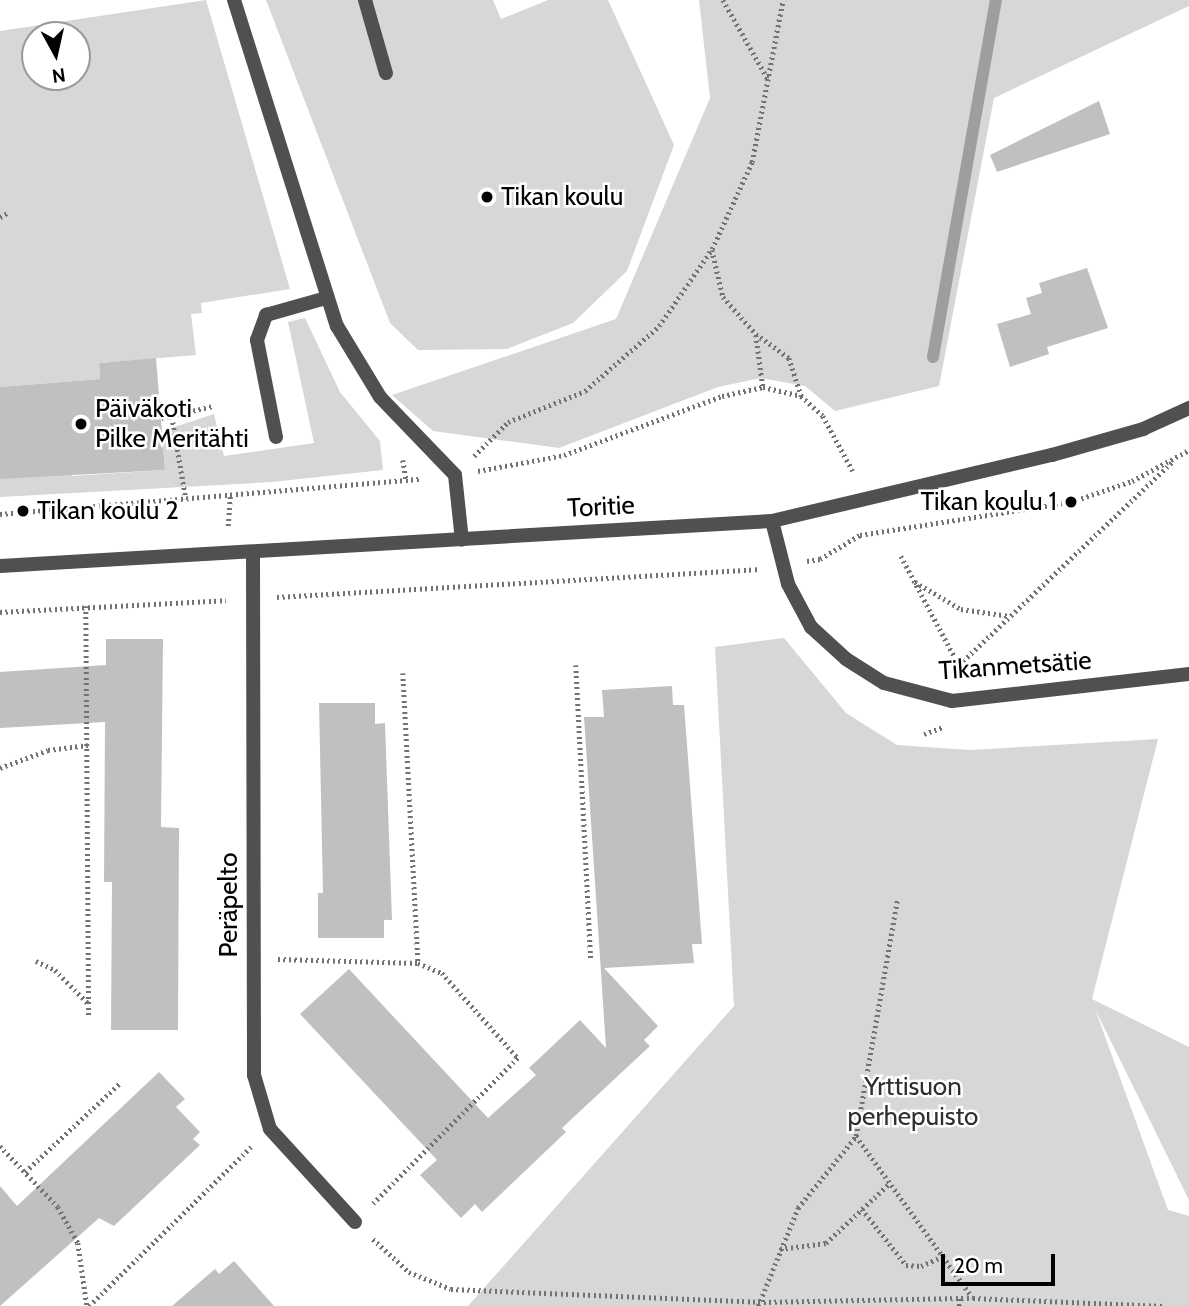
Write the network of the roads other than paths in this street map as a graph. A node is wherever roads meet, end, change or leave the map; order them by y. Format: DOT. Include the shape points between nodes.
graph roads {
  1 [pos="233,0"];
  2 [pos="365,0"];
  3 [pos="386,73"];
  4 [pos="327,298"];
  5 [pos="1189,408"];
  6 [pos="276,437"];
  7 [pos="772,521"];
  8 [pos="463,540"];
  9 [pos="253,553"];
  10 [pos="0,566"];
  11 [pos="1189,674"];
  12 [pos="355,1222"];
  1 -- 4 [label="street"];
  2 -- 3 [label="street"];
  4 -- 6 [label="street" via="266,315 261,327 257,340"];
  4 -- 8 [label="street" via="337,327 380,397 456,475"];
  5 -- 7 [label="street, Toritie" via="1143,429 1052,455"];
  7 -- 8 [label="street, Toritie"];
  7 -- 11 [label="street, Tikanmetsätie" via="781,565 811,627 846,659 884,684 952,701"];
  8 -- 9 [label="street, Toritie"];
  9 -- 10 [label="street, Toritie"];
  9 -- 12 [label="street, Peräpelto" via="254,1075 270,1129"];
}
